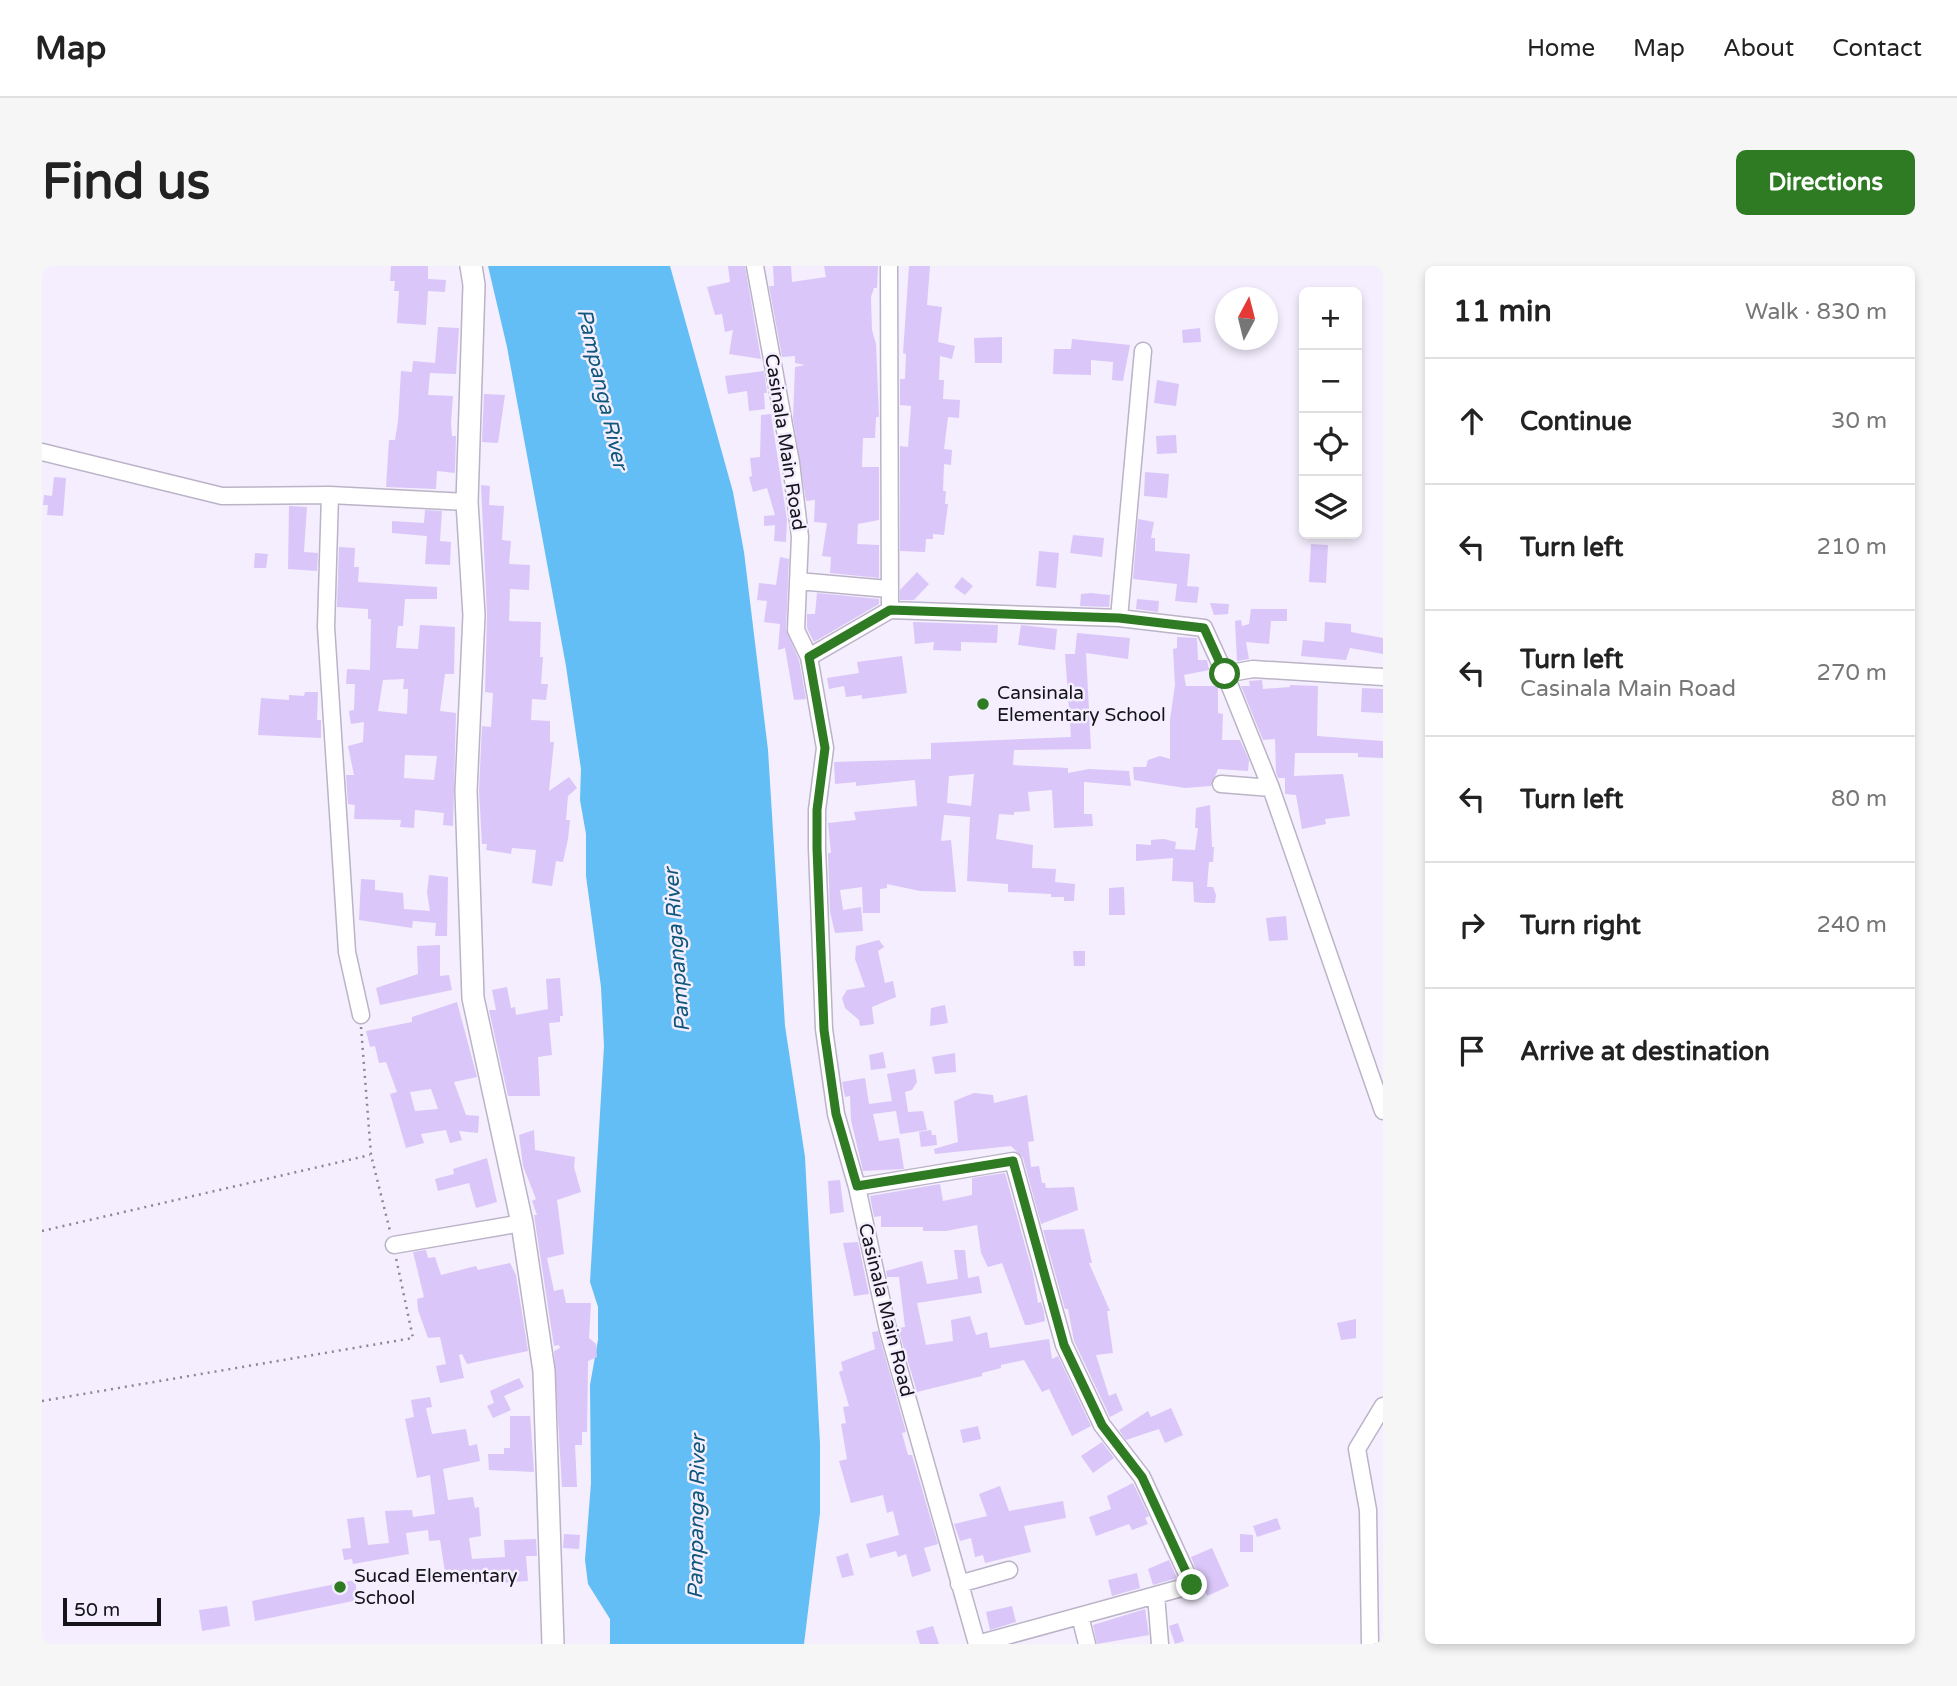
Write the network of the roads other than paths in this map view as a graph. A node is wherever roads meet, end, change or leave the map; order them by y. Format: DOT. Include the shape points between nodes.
graph roads {
  1 [pos="471,266"];
  2 [pos="755,266"];
  3 [pos="889,266"];
  4 [pos="1143,351"];
  5 [pos="42,452"];
  6 [pos="330,495"];
  7 [pos="467,502"];
  8 [pos="798,581"];
  9 [pos="888,589"];
  10 [pos="890,610"];
  11 [pos="1119,618"];
  12 [pos="809,657"];
  13 [pos="1225,674"];
  14 [pos="1383,677"];
  15 [pos="1221,784"];
  16 [pos="1271,788"];
  17 [pos="361,1015"];
  18 [pos="1383,1111"];
  19 [pos="857,1186"];
  20 [pos="522,1223"];
  21 [pos="394,1245"];
  22 [pos="1383,1406"];
  23 [pos="1009,1570"];
  24 [pos="960,1584"];
  25 [pos="1156,1595"];
  26 [pos="1080,1616"];
  27 [pos="553,1644"];
  28 [pos="977,1644"];
  29 [pos="1087,1644"];
  30 [pos="1160,1644"];
  31 [pos="1370,1644"];
  1 -- 7 [label="main road"];
  2 -- 8 [label="street, Casinala Main Road" via="791,463 800,537"];
  3 -- 9 [label="street"];
  4 -- 11 [label="street"];
  5 -- 6 [label="street" via="222,496"];
  6 -- 7 [label="street"];
  6 -- 17 [label="street" via="326,626 347,952"];
  7 -- 20 [label="main road" via="474,615 466,791 473,998"];
  8 -- 9 [label="street"];
  8 -- 12 [label="street, Casinala Main Road" via="796,630"];
  9 -- 10 [label="street"];
  10 -- 11 [label="street"];
  10 -- 12 [label="street"];
  11 -- 13 [label="street" via="1204,628"];
  12 -- 19 [label="street, Casinala Main Road" via="825,748 817,810 824,1030 836,1114"];
  13 -- 14 [label="street" via="1253,669"];
  13 -- 16 [label="street"];
  15 -- 16 [label="street"];
  16 -- 18 [label="street"];
  19 -- 24 [label="street, Casinala Main Road" via="888,1330"];
  19 -- 25 [label="street" via="1013,1161 1064,1345 1102,1425 1142,1477 1192,1585"];
  20 -- 21 [label="street"];
  20 -- 27 [label="main road" via="544,1371"];
  22 -- 31 [label="street" via="1357,1449 1368,1510"];
  23 -- 24 [label="street"];
  24 -- 28 [label="street, Casinala Main Road"];
  25 -- 26 [label="street"];
  25 -- 30 [label="street"];
  26 -- 28 [label="street"];
  26 -- 29 [label="street"];
}
